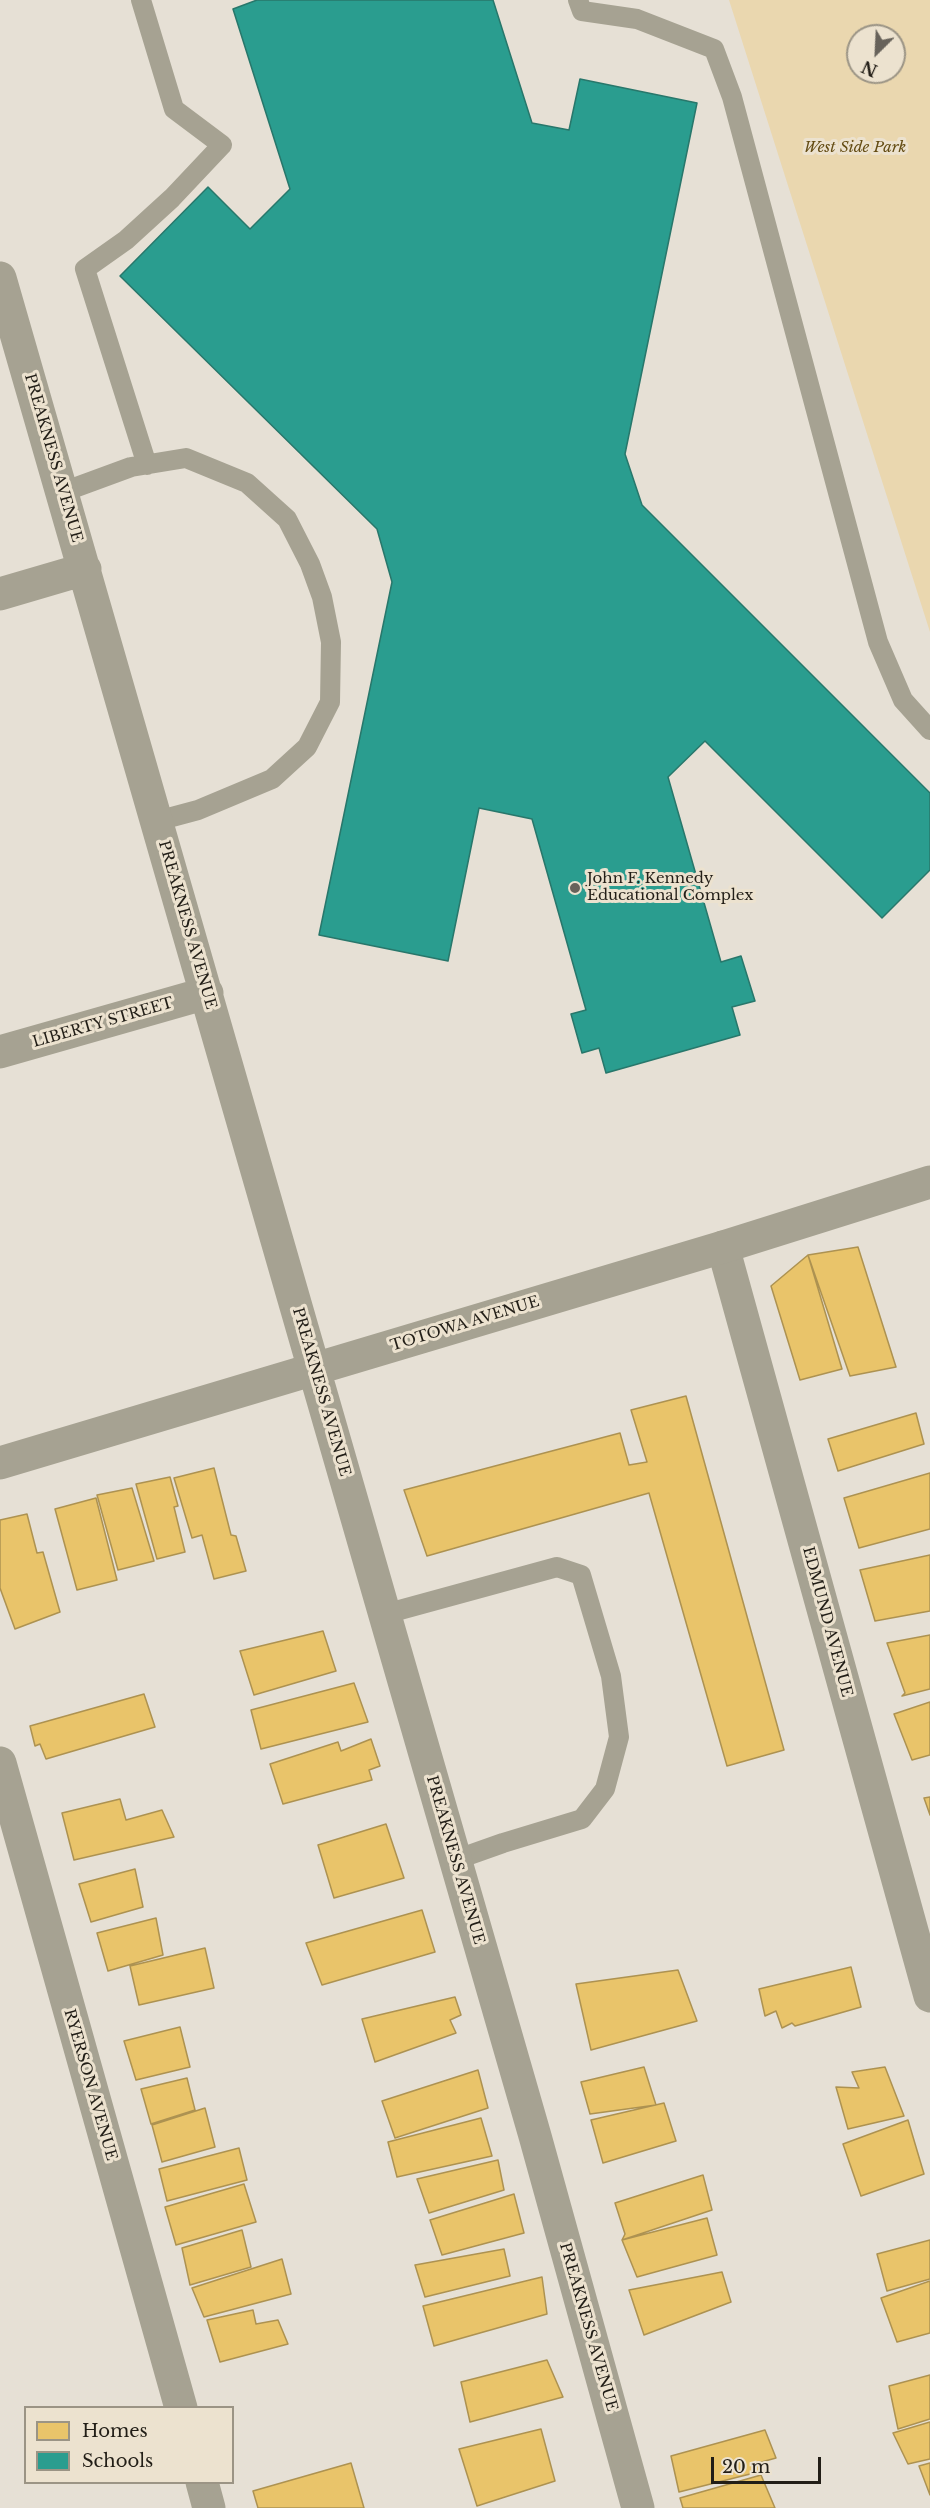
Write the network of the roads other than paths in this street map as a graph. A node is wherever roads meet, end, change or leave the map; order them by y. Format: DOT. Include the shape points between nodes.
graph roads {
  1 [pos="141,0"];
  2 [pos="578,0"];
  3 [pos="0,278"];
  4 [pos="147,465"];
  5 [pos="63,492"];
  6 [pos="85,569"];
  7 [pos="0,594"];
  8 [pos="930,730"];
  9 [pos="157,821"];
  10 [pos="207,993"];
  11 [pos="0,1052"];
  12 [pos="930,1182"];
  13 [pos="723,1247"];
  14 [pos="314,1369"];
  15 [pos="0,1463"];
  16 [pos="385,1614"];
  17 [pos="0,1763"];
  18 [pos="455,1860"];
  19 [pos="930,1996"];
  20 [pos="180,2406"];
  21 [pos="203,2484"];
  22 [pos="209,2508"];
  23 [pos="638,2508"];
  1 -- 4 [label="lane" via="174,109 222,145 126,240 85,269"];
  2 -- 8 [label="lane" via="582,11 637,19 714,49 732,96 878,642 903,700"];
  3 -- 5 [label="street, PREAKNESS AVENUE"];
  4 -- 5 [label="lane"];
  4 -- 9 [label="lane" via="186,458 247,483 287,519 322,597 331,642 330,702 307,747 272,779 198,810"];
  5 -- 6 [label="street, PREAKNESS AVENUE"];
  6 -- 7 [label="street"];
  6 -- 9 [label="street, PREAKNESS AVENUE"];
  9 -- 10 [label="street, PREAKNESS AVENUE"];
  10 -- 11 [label="street, LIBERTY STREET"];
  10 -- 14 [label="street, PREAKNESS AVENUE"];
  12 -- 13 [label="street, TOTOWA AVENUE"];
  13 -- 14 [label="street, TOTOWA AVENUE"];
  13 -- 19 [label="street, EDMUND AVENUE"];
  14 -- 15 [label="street, TOTOWA AVENUE"];
  14 -- 16 [label="street, PREAKNESS AVENUE"];
  16 -- 18 [label="street, PREAKNESS AVENUE"];
  16 -- 18 [label="lane" via="557,1567 581,1575 611,1676 619,1737 605,1789 582,1819"];
  17 -- 20 [label="street, RYERSON AVENUE"];
  18 -- 23 [label="street, PREAKNESS AVENUE"];
  21 -- 22 [label="street"];
}
